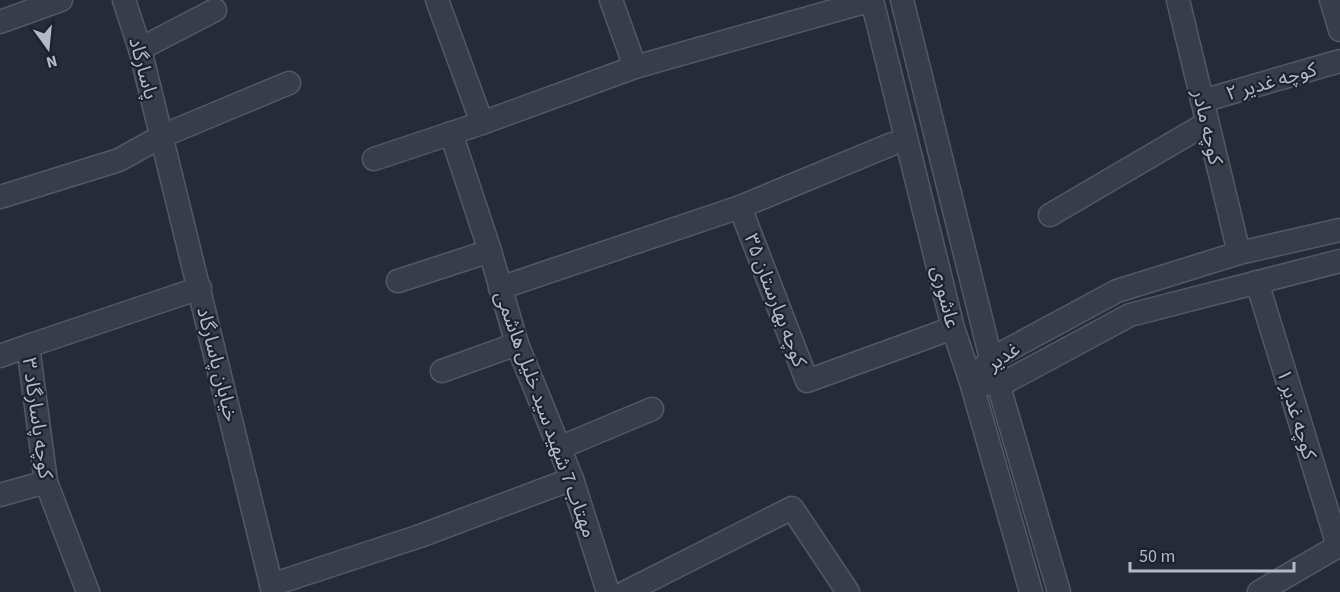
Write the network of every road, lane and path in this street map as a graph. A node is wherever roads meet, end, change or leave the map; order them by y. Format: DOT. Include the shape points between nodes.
graph roads {
  1 [pos="61,0"];
  2 [pos="124,0"];
  3 [pos="437,0"];
  4 [pos="611,0"];
  5 [pos="872,0"];
  6 [pos="902,0"];
  7 [pos="1178,0"];
  8 [pos="1331,0"];
  9 [pos="215,10"];
  10 [pos="0,22"];
  11 [pos="1340,30"];
  12 [pos="140,49"];
  13 [pos="1340,61"];
  14 [pos="635,67"];
  15 [pos="289,83"];
  16 [pos="1202,101"];
  17 [pos="482,123"];
  18 [pos="1207,123"];
  19 [pos="451,134"];
  20 [pos="162,136"];
  21 [pos="892,144"];
  22 [pos="374,159"];
  23 [pos="0,197"];
  24 [pos="740,207"];
  25 [pos="1050,215"];
  26 [pos="1340,230"];
  27 [pos="490,251"];
  28 [pos="1239,253"];
  29 [pos="1340,261"];
  30 [pos="398,281"];
  31 [pos="1257,282"];
  32 [pos="200,288"];
  33 [pos="500,288"];
  34 [pos="1117,291"];
  35 [pos="1130,315"];
  36 [pos="953,328"];
  37 [pos="517,344"];
  38 [pos="28,346"];
  39 [pos="0,356"];
  40 [pos="992,359"];
  41 [pos="442,371"];
  42 [pos="971,382"];
  43 [pos="1000,385"];
  44 [pos="652,409"];
  45 [pos="559,447"];
  46 [pos="572,479"];
  47 [pos="45,482"];
  48 [pos="0,495"];
  49 [pos="1339,545"];
  50 [pos="837,588"];
  51 [pos="272,589"];
  52 [pos="88,592"];
  53 [pos="608,592"];
  54 [pos="626,592"];
  55 [pos="1031,592"];
  56 [pos="1059,592"];
  57 [pos="1259,592"];
  1 -- 10 [label="street"];
  2 -- 12 [label="street, پاسارگاد"];
  3 -- 17 [label="street"];
  4 -- 14 [label="street"];
  5 -- 14 [label="street"];
  5 -- 36 [label="street, عاشوری"];
  6 -- 40 [label="street, عاشوری"];
  7 -- 16 [label="street, کوچه مادر"];
  8 -- 11 [label="street"];
  9 -- 12 [label="street"];
  12 -- 20 [label="street, پاسارگاد"];
  13 -- 16 [label="street, کوچه غدیر ۲"];
  14 -- 17 [label="street"];
  15 -- 20 [label="street"];
  16 -- 18 [label="street, کوچه مادر"];
  17 -- 19 [label="street"];
  18 -- 25 [label="street"];
  18 -- 28 [label="street, کوچه مادر"];
  19 -- 22 [label="street"];
  19 -- 27 [label="street, مهتاب 7 شهید سید خلیل هاشمی"];
  20 -- 23 [label="street" via="119,160"];
  20 -- 32 [label="street, خیابان پاسارگاد"];
  21 -- 24 [label="street"];
  24 -- 33 [label="street"];
  24 -- 36 [label="street, کوچه بهارستان ۳۵" via="807,381"];
  26 -- 28 [label="street, غدیر"];
  27 -- 30 [label="street"];
  27 -- 33 [label="street, مهتاب 7 شهید سید خلیل هاشمی"];
  28 -- 34 [label="street, غدیر"];
  29 -- 31 [label="street, غدیر"];
  31 -- 35 [label="street, غدیر"];
  31 -- 49 [label="street, کوچه غدیر ۱"];
  32 -- 38 [label="street, کوچه پاسارگاد ۳"];
  32 -- 51 [label="street, خیابان پاسارگاد"];
  33 -- 37 [label="street, مهتاب 7 شهید سید خلیل هاشمی"];
  34 -- 35 [label="street" via="1122,311"];
  34 -- 40 [label="street, غدیر"];
  35 -- 43 [label="street, غدیر"];
  36 -- 42 [label="street, عاشوری"];
  37 -- 41 [label="street"];
  37 -- 45 [label="street, مهتاب 7 شهید سید خلیل هاشمی"];
  38 -- 39 [label="street"];
  38 -- 47 [label="street, کوچه پاسارگاد ۳"];
  40 -- 42 [label="street, غدیر"];
  40 -- 43 [label="street, عاشوری"];
  42 -- 43 [label="street, غدیر"];
  42 -- 55 [label="street, عاشوری"];
  43 -- 56 [label="street, عاشوری"];
  44 -- 45 [label="street"];
  45 -- 46 [label="street, مهتاب 7 شهید سید خلیل هاشمی"];
  46 -- 51 [label="street"];
  46 -- 53 [label="street, مهتاب 7 شهید سید خلیل هاشمی"];
  47 -- 48 [label="street"];
  47 -- 52 [label="street, کوچه پاسارگاد ۳"];
  49 -- 57 [label="street"];
  50 -- 54 [label="street" via="792,508"];
}
